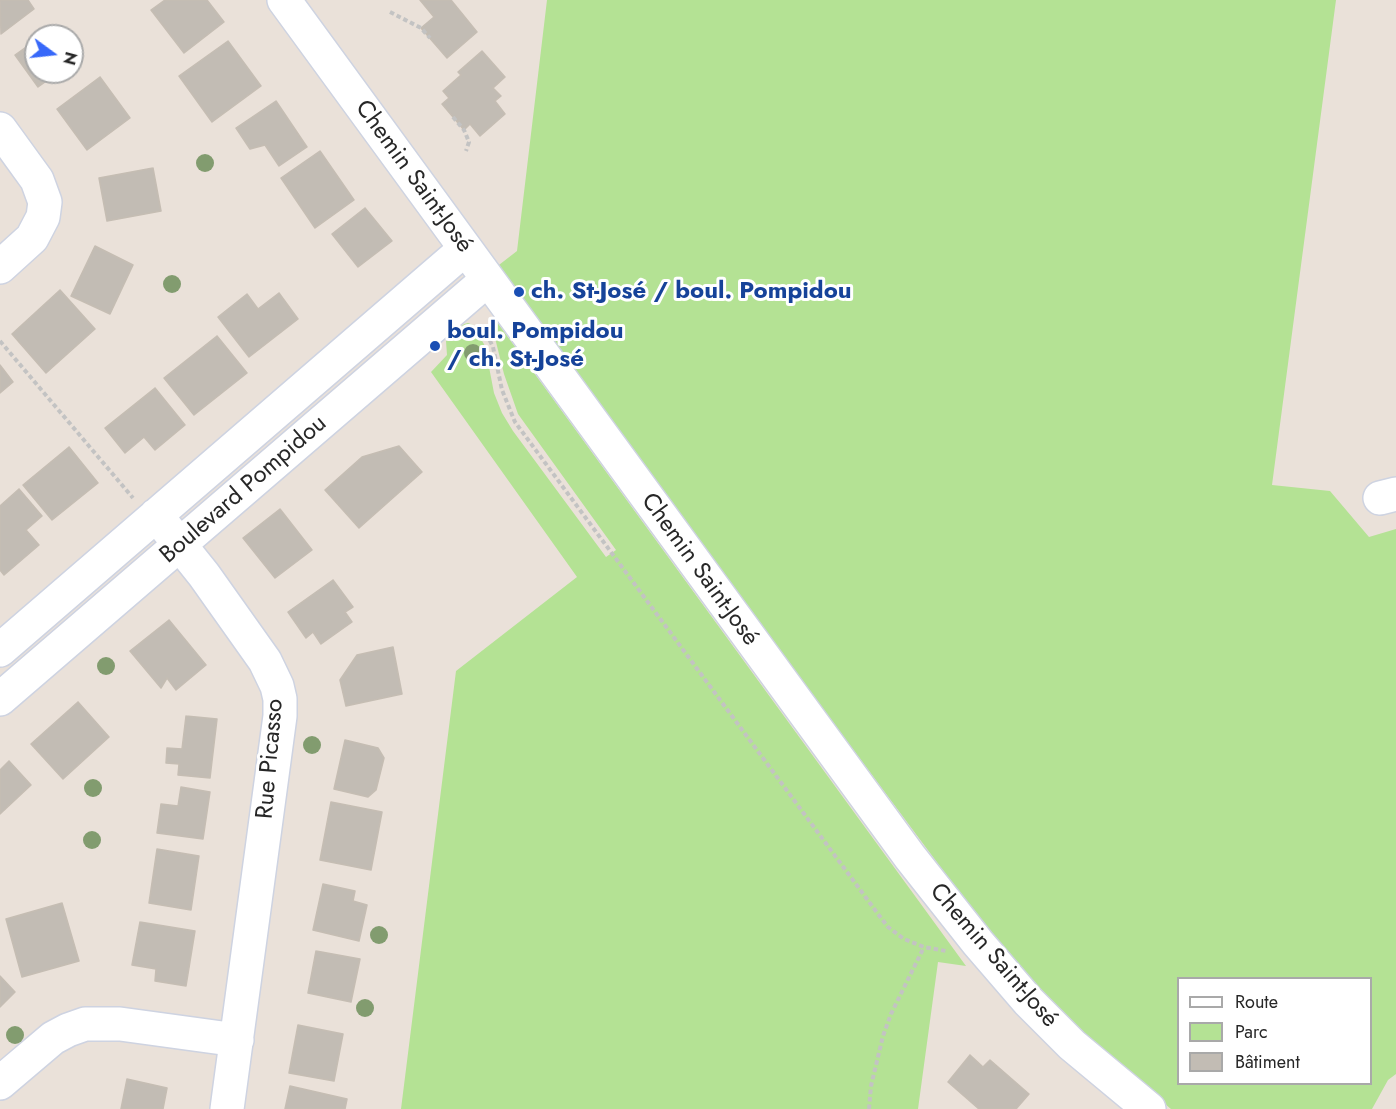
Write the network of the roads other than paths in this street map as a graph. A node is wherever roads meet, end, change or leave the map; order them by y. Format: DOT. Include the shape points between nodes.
graph roads {
  1 [pos="284,0"];
  2 [pos="0,129"];
  3 [pos="465,249"];
  4 [pos="0,267"];
  5 [pos="487,280"];
  6 [pos="146,508"];
  7 [pos="181,544"];
  8 [pos="0,650"];
  9 [pos="0,699"];
  10 [pos="237,1040"];
  11 [pos="0,1083"];
  12 [pos="227,1109"];
  13 [pos="1149,1109"];
  1 -- 3 [label="street, Chemin Saint-José"];
  2 -- 4 [label="street" via="37,180 45,202 43,217 32,238"];
  3 -- 5 [label="street, Chemin Saint-José"];
  3 -- 6 [label="street, Boulevard Pompidou"];
  5 -- 7 [label="street, Boulevard Pompidou"];
  5 -- 13 [label="street, Chemin Saint-José" via="969,933 1052,1026"];
  6 -- 7 [label="street, Rue Picasso"];
  6 -- 8 [label="street, Boulevard Pompidou"];
  7 -- 9 [label="street, Boulevard Pompidou"];
  7 -- 10 [label="street, Rue Picasso" via="265,661 280,699"];
  10 -- 11 [label="street" via="120,1024 85,1024 53,1038"];
  10 -- 12 [label="street, Rue Picasso"];
}
